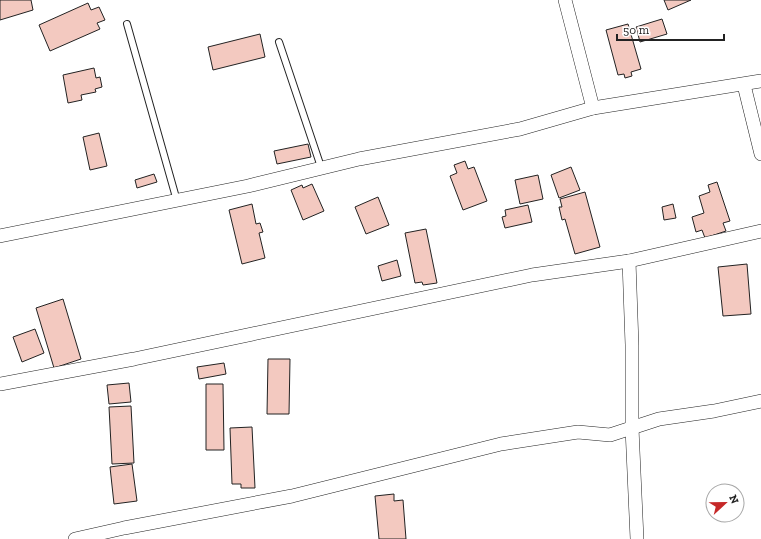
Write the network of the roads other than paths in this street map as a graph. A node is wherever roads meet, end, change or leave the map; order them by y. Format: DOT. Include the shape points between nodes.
graph roads {
  1 [pos="565,0"];
  2 [pos="127,24"];
  3 [pos="279,42"];
  4 [pos="761,81"];
  5 [pos="744,84"];
  6 [pos="593,108"];
  7 [pos="761,154"];
  8 [pos="321,168"];
  9 [pos="177,201"];
  10 [pos="761,231"];
  11 [pos="0,236"];
  12 [pos="629,261"];
  13 [pos="0,384"];
  14 [pos="761,401"];
  15 [pos="632,428"];
  16 [pos="75,539"];
  17 [pos="636,539"];
  1 -- 6 [label="street"];
  2 -- 9 [label="lane"];
  3 -- 8 [label="lane"];
  4 -- 5 [label="street"];
  5 -- 6 [label="street"];
  5 -- 7 [label="street"];
  6 -- 8 [label="street" via="520,129"];
  8 -- 9 [label="street"];
  9 -- 11 [label="street"];
  10 -- 12 [label="street"];
  12 -- 13 [label="street" via="532,275 134,359"];
  12 -- 15 [label="street"];
  14 -- 15 [label="street" via="659,419"];
  15 -- 16 [label="street" via="610,435 578,432 501,444 292,496"];
  15 -- 17 [label="street"];
}
